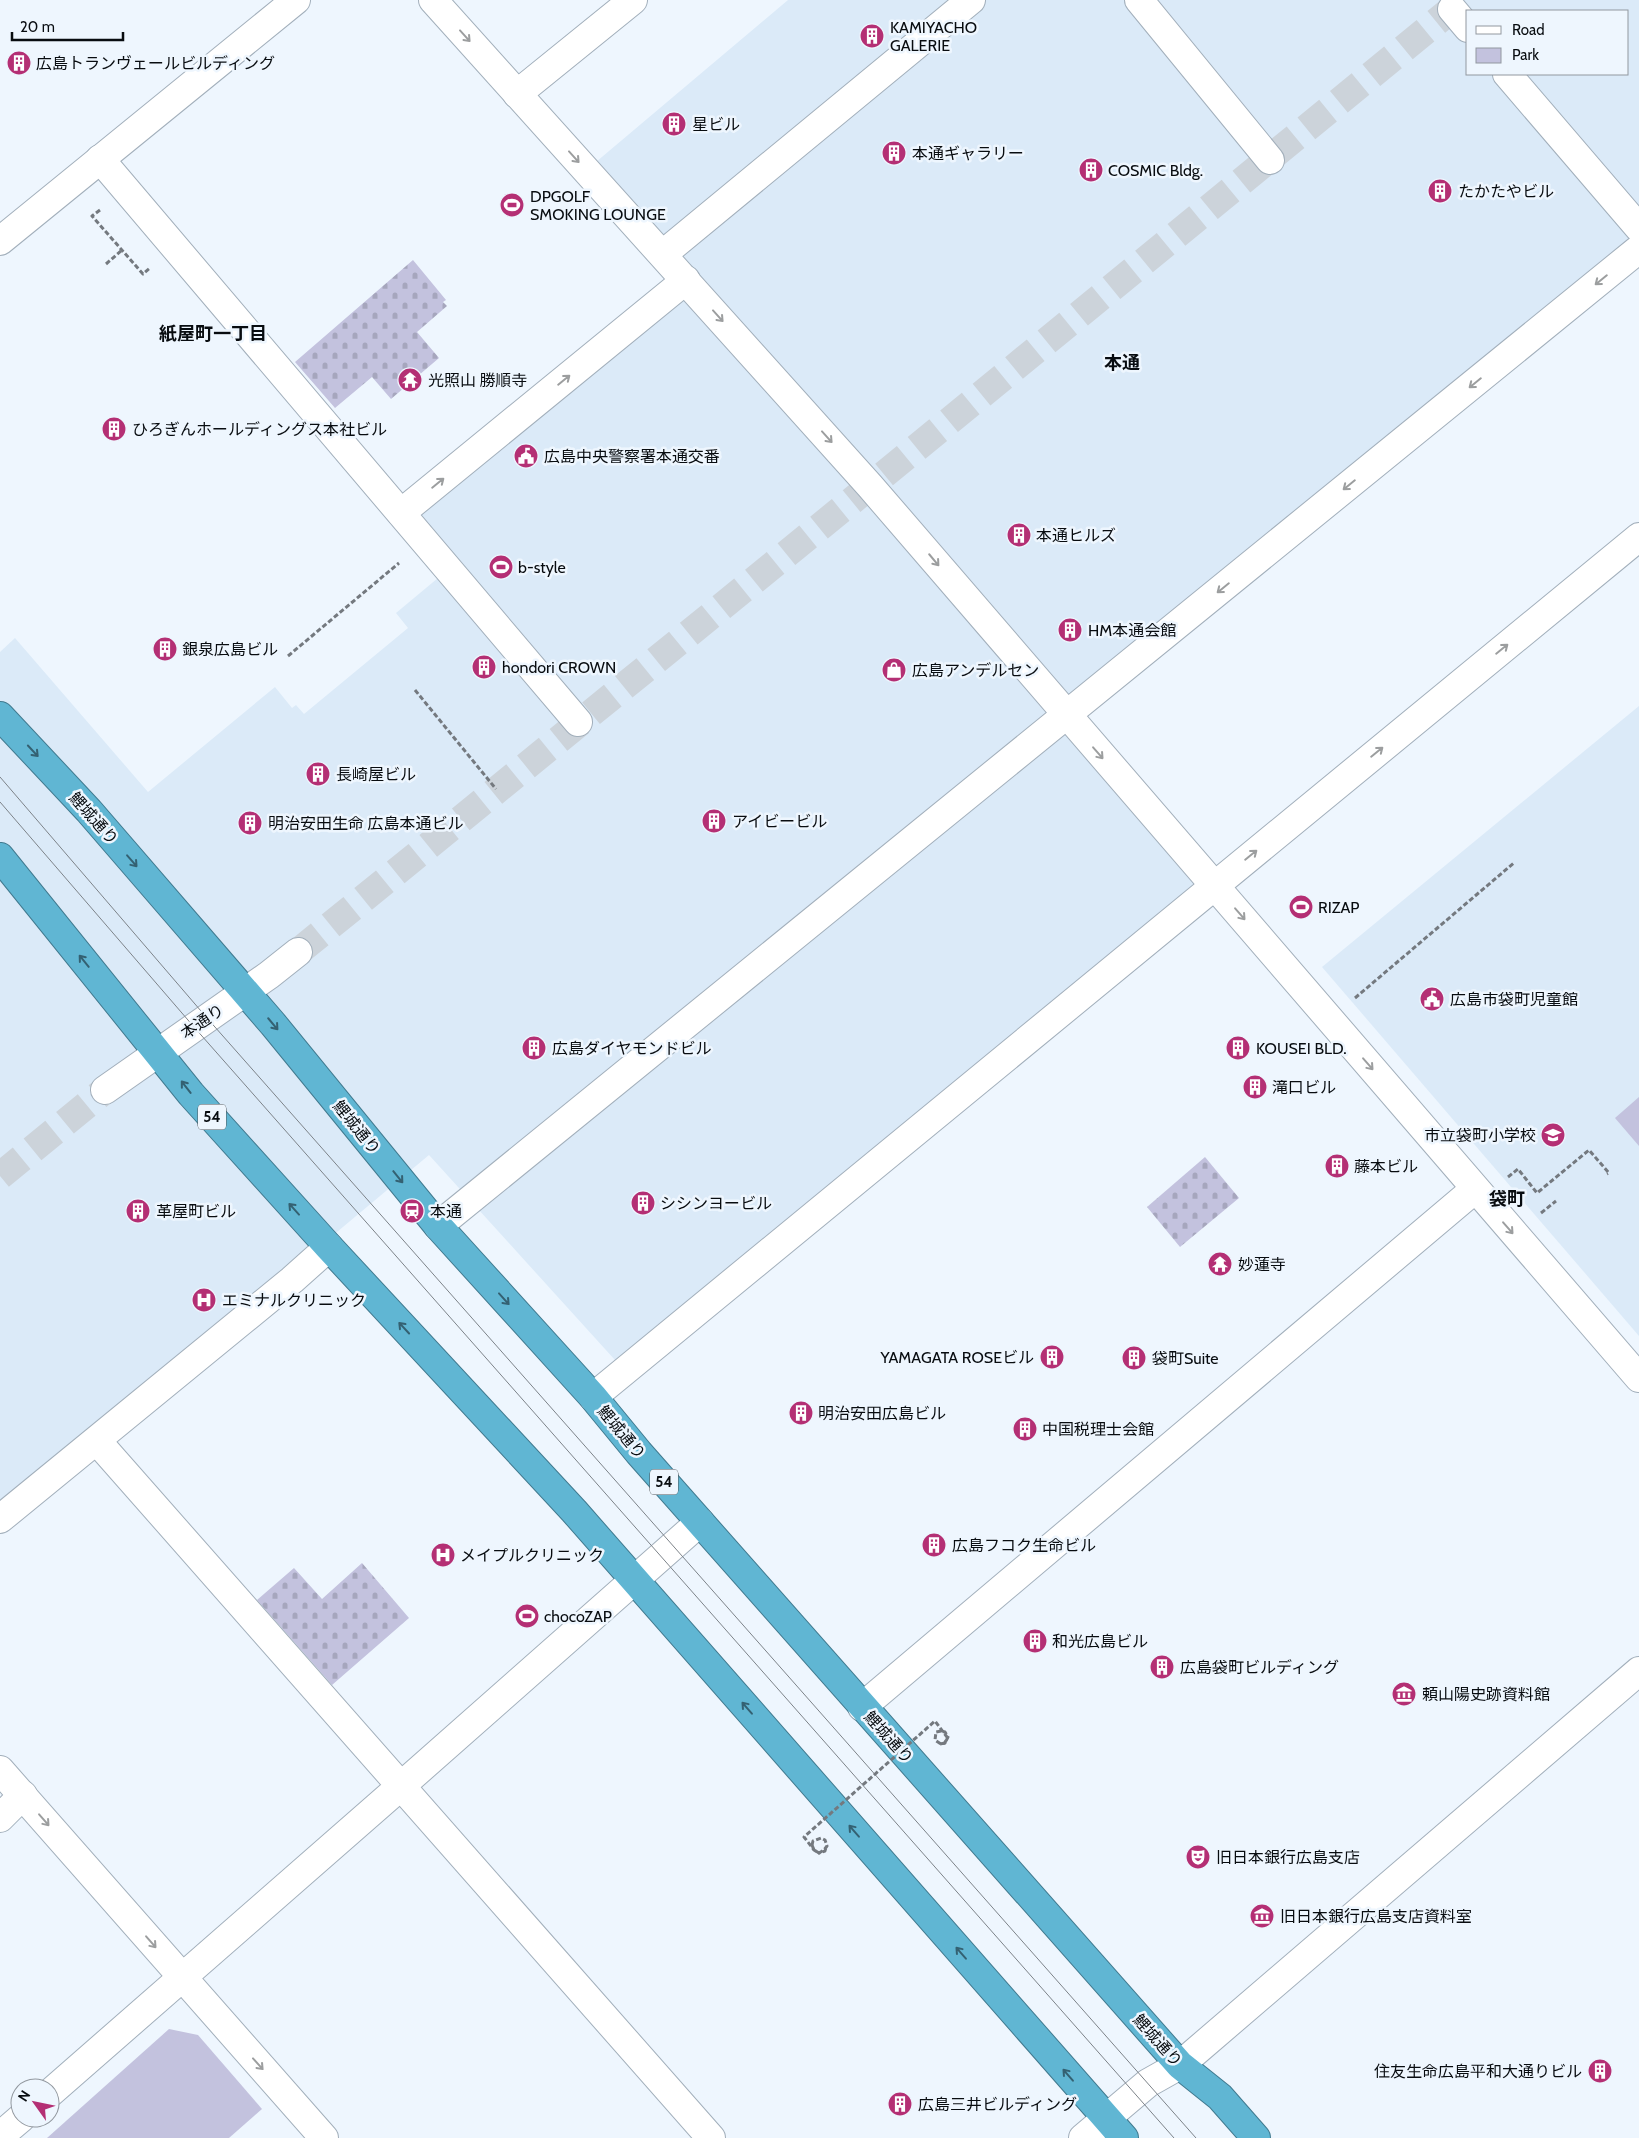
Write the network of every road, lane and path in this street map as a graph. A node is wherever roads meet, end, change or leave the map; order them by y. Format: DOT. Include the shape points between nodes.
graph roads {
  1 [pos="296,0"];
  2 [pos="433,0"];
  3 [pos="633,0"];
  4 [pos="1139,0"];
  5 [pos="957,4"];
  6 [pos="1508,75"];
  7 [pos="517,94"];
  8 [pos="100,159"];
  9 [pos="1270,160"];
  10 [pos="99,210"];
  11 [pos="1639,228"];
  12 [pos="0,241"];
  13 [pos="1639,249"];
  14 [pos="663,254"];
  15 [pos="106,264"];
  16 [pos="686,280"];
  17 [pos="400,513"];
  18 [pos="1639,537"];
  19 [pos="424,541"];
  20 [pos="288,656"];
  21 [pos="415,690"];
  22 [pos="0,716"];
  23 [pos="1067,716"];
  24 [pos="578,722"];
  25 [pos="496,789"];
  26 [pos="0,857"];
  27 [pos="1514,862"];
  28 [pos="1214,887"];
  29 [pos="298,952"];
  30 [pos="244,992"];
  31 [pos="1330,1019"];
  32 [pos="158,1051"];
  33 [pos="105,1090"];
  34 [pos="1607,1174"];
  35 [pos="1506,1178"];
  36 [pos="1475,1189"];
  37 [pos="1556,1201"];
  38 [pos="1547,1208"];
  39 [pos="438,1226"];
  40 [pos="329,1247"];
  41 [pos="1639,1378"];
  42 [pos="593,1397"];
  43 [pos="97,1441"];
  44 [pos="0,1519"];
  45 [pos="700,1522"];
  46 [pos="635,1580"];
  47 [pos="1639,1671"];
  48 [pos="862,1707"];
  49 [pos="927,1731"];
  50 [pos="945,1743"];
  51 [pos="0,1770"];
  52 [pos="401,1786"];
  53 [pos="23,1795"];
  54 [pos="0,1818"];
  55 [pos="812,1845"];
  56 [pos="181,1978"];
  57 [pos="1180,2065"];
  58 [pos="60,2084"];
  59 [pos="1106,2118"];
  60 [pos="10,2127"];
  61 [pos="0,2136"];
  62 [pos="324,2138"];
  63 [pos="711,2138"];
  64 [pos="1083,2138"];
  65 [pos="1124,2138"];
  66 [pos="1256,2138"];
  1 -- 8 [label="street"];
  2 -- 7 [label="street, one-way"];
  3 -- 7 [label="street"];
  4 -- 9 [label="street"];
  5 -- 14 [label="street"];
  6 -- 11 [label="street"];
  7 -- 14 [label="street, one-way"];
  8 -- 12 [label="street"];
  8 -- 17 [label="street"];
  10 -- 15 [label="path" via="92,216 123,251"];
  13 -- 23 [label="street, one-way"];
  14 -- 16 [label="street"];
  17 -- 16 [label="street, one-way"];
  16 -- 23 [label="street, one-way" via="870,486"];
  17 -- 19 [label="street"];
  28 -- 18 [label="street, one-way"];
  19 -- 20 [label="path"];
  19 -- 24 [label="street"];
  21 -- 25 [label="path"];
  22 -- 30 [label="highway, 鯉城通り / 54, one-way" via="89,811"];
  23 -- 28 [label="street, one-way"];
  23 -- 39 [label="street"];
  32 -- 26 [label="highway, 54, one-way"];
  27 -- 31 [label="path"];
  28 -- 31 [label="street, one-way"];
  28 -- 42 [label="street"];
  29 -- 30 [label="street, 本通り"];
  30 -- 32 [label="street, 本通り"];
  30 -- 39 [label="highway, 鯉城通り / 54, one-way"];
  31 -- 36 [label="street, one-way"];
  32 -- 33 [label="street, 本通り"];
  40 -- 32 [label="highway, 54, one-way" via="191,1094"];
  34 -- 35 [label="path" via="1590,1150 1536,1193 1518,1169"];
  36 -- 41 [label="street, one-way"];
  36 -- 48 [label="street"];
  37 -- 38 [label="path"];
  39 -- 42 [label="highway, 鯉城通り / 54, one-way"];
  40 -- 43 [label="street"];
  46 -- 40 [label="highway, 54, one-way" via="524,1455"];
  42 -- 45 [label="highway, 鯉城通り / 54"];
  43 -- 44 [label="street"];
  43 -- 52 [label="street"];
  45 -- 46 [label="street"];
  45 -- 48 [label="highway, 鯉城通り / 54"];
  46 -- 52 [label="street"];
  59 -- 46 [label="highway, 54, one-way"];
  47 -- 57 [label="street"];
  48 -- 57 [label="highway, 鯉城通り / 54"];
  49 -- 50 [label="path" via="937,1743"];
  50 -- 50 [label="path, bridge" via="935,1740 936,1732 945,1732 948,1737"];
  50 -- 55 [label="path, bridge" via="947,1737 935,1721 804,1837 814,1850 824,1850 825,1840 821,1838"];
  51 -- 53 [label="street"];
  52 -- 56 [label="street"];
  52 -- 63 [label="street"];
  53 -- 54 [label="street"];
  53 -- 56 [label="street, one-way"];
  56 -- 58 [label="street"];
  56 -- 62 [label="street, one-way"];
  57 -- 59 [label="street" via="1148,2083"];
  57 -- 66 [label="highway, 鯉城通り / 54" via="1220,2097"];
  59 -- 64 [label="street"];
  59 -- 65 [label="highway, 54"];
  60 -- 61 [label="street"];
}
